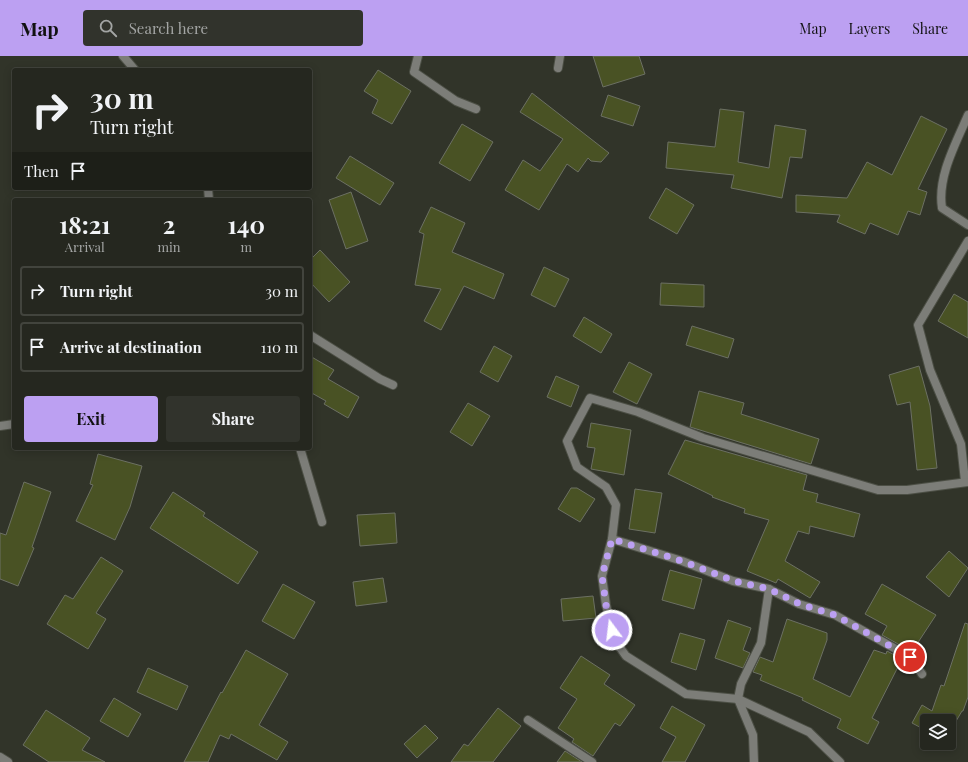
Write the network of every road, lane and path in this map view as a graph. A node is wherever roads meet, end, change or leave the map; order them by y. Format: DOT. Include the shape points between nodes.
graph roads {
  1 [pos="123,56"];
  2 [pos="418,56"];
  3 [pos="560,56"];
  4 [pos="133,68"];
  5 [pos="558,68"];
  6 [pos="476,109"];
  7 [pos="968,115"];
  8 [pos="968,225"];
  9 [pos="968,241"];
  10 [pos="312,336"];
  11 [pos="393,385"];
  12 [pos="12,424"];
  13 [pos="0,426"];
  14 [pos="301,450"];
  15 [pos="967,481"];
  16 [pos="322,522"];
  17 [pos="612,539"];
  18 [pos="769,589"];
  19 [pos="922,674"];
  20 [pos="738,699"];
  21 [pos="528,720"];
  22 [pos="0,757"];
  23 [pos="8,762"];
  24 [pos="592,762"];
  25 [pos="754,762"];
  26 [pos="840,762"];
  1 -- 4 [label="street"];
  2 -- 6 [label="street" via="414,72 456,101"];
  3 -- 5 [label="street"];
  7 -- 8 [label="street" via="952,154 940,194 942,208"];
  9 -- 15 [label="street" via="918,325 930,370 961,444"];
  10 -- 11 [label="street"];
  12 -- 13 [label="street"];
  14 -- 16 [label="street"];
  15 -- 17 [label="street" via="907,490 878,490 703,438 638,412 590,398 567,441 577,467 606,488 616,505"];
  17 -- 18 [label="street" via="734,581"];
  17 -- 20 [label="street" via="602,576 606,605 616,642 626,656 686,694"];
  18 -- 19 [label="street" via="800,604 835,615 882,640 910,657"];
  18 -- 20 [label="street" via="761,643 741,684"];
  20 -- 25 [label="street" via="753,734"];
  20 -- 26 [label="street" via="809,732"];
  21 -- 24 [label="street"];
  22 -- 23 [label="street"];
}
